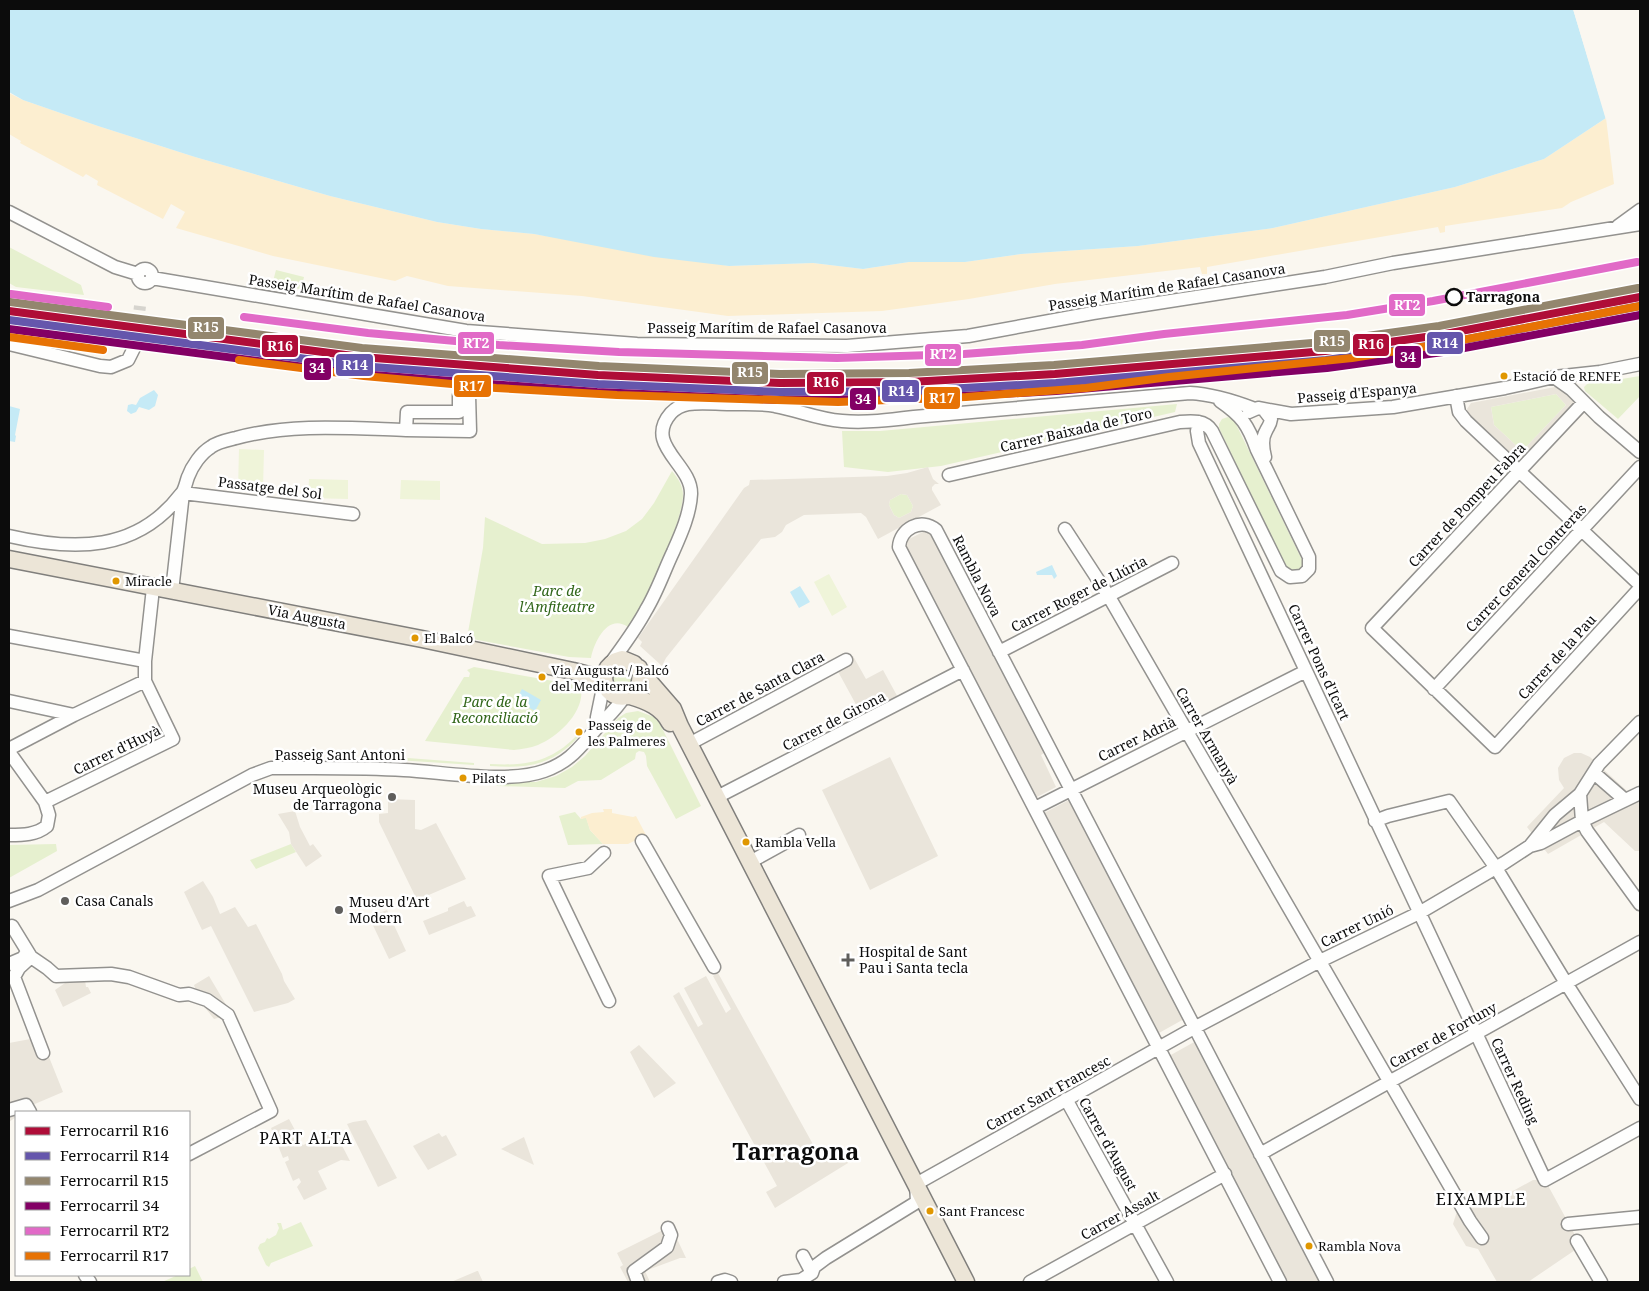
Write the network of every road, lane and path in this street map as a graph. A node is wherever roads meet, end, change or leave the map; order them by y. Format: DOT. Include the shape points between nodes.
graph roads {
  1 [pos="1640,210"];
  2 [pos="9,212"];
  3 [pos="1640,224"];
  4 [pos="1618,226"];
  5 [pos="9,344"];
  6 [pos="135,346"];
  7 [pos="1640,364"];
  8 [pos="1589,373"];
  9 [pos="1554,377"];
  10 [pos="1214,396"];
  11 [pos="1456,396"];
  12 [pos="1584,402"];
  13 [pos="1259,409"];
  14 [pos="1291,414"];
  15 [pos="1204,425"];
  16 [pos="1268,427"];
  17 [pos="1248,428"];
  18 [pos="406,430"];
  19 [pos="1640,452"];
  20 [pos="1266,467"];
  21 [pos="1640,467"];
  22 [pos="1519,471"];
  23 [pos="949,475"];
  24 [pos="183,492"];
  25 [pos="353,514"];
  26 [pos="1065,529"];
  27 [pos="1581,530"];
  28 [pos="9,536"];
  29 [pos="9,559"];
  30 [pos="1172,563"];
  31 [pos="1640,587"];
  32 [pos="153,588"];
  33 [pos="172,591"];
  34 [pos="1108,595"];
  35 [pos="9,636"];
  36 [pos="999,652"];
  37 [pos="846,660"];
  38 [pos="145,661"];
  39 [pos="610,664"];
  40 [pos="639,668"];
  41 [pos="963,670"];
  42 [pos="1306,671"];
  43 [pos="145,681"];
  44 [pos="604,681"];
  45 [pos="1434,689"];
  46 [pos="627,697"];
  47 [pos="9,701"];
  48 [pos="74,715"];
  49 [pos="1640,722"];
  50 [pos="596,728"];
  51 [pos="1187,731"];
  52 [pos="689,744"];
  53 [pos="9,751"];
  54 [pos="1594,773"];
  55 [pos="1070,789"];
  56 [pos="1640,793"];
  57 [pos="1580,794"];
  58 [pos="717,797"];
  59 [pos="1625,800"];
  60 [pos="45,802"];
  61 [pos="1035,808"];
  62 [pos="1375,821"];
  63 [pos="1585,826"];
  64 [pos="9,835"];
  65 [pos="799,835"];
  66 [pos="642,841"];
  67 [pos="1530,846"];
  68 [pos="604,853"];
  69 [pos="750,862"];
  70 [pos="1496,868"];
  71 [pos="9,901"];
  72 [pos="1640,904"];
  73 [pos="1420,913"];
  74 [pos="12,926"];
  75 [pos="1640,942"];
  76 [pos="31,956"];
  77 [pos="1320,961"];
  78 [pos="9,964"];
  79 [pos="714,967"];
  80 [pos="1566,983"];
  81 [pos="609,1001"];
  82 [pos="1194,1028"];
  83 [pos="1476,1033"];
  84 [pos="1160,1047"];
  85 [pos="43,1053"];
  86 [pos="1390,1082"];
  87 [pos="1066,1099"];
  88 [pos="1640,1099"];
  89 [pos="28,1108"];
  90 [pos="9,1110"];
  91 [pos="1640,1128"];
  92 [pos="190,1153"];
  93 [pos="1260,1154"];
  94 [pos="1225,1174"];
  95 [pos="916,1184"];
  96 [pos="916,1202"];
  97 [pos="1640,1217"];
  98 [pos="1135,1224"];
  99 [pos="1568,1224"];
  100 [pos="668,1228"];
  101 [pos="1482,1238"];
  102 [pos="1577,1240"];
  103 [pos="803,1256"];
  104 [pos="812,1273"];
  105 [pos="638,1282"];
  106 [pos="784,1282"];
  107 [pos="960,1282"];
  108 [pos="966,1282"];
  109 [pos="972,1282"];
  110 [pos="1030,1282"];
  111 [pos="1166,1282"];
  112 [pos="1280,1282"];
  113 [pos="1327,1282"];
  114 [pos="1601,1282"];
  1 -- 4 [label="street, Passeig Marítim de Rafael Casanova"];
  2 -- 4 [label="street, Passeig Marítim de Rafael Casanova" via="115,267 138,274 146,269 152,278 466,330 637,344 848,346 968,336"];
  3 -- 4 [label="street, Passeig Marítim de Rafael Casanova"];
  5 -- 6 [label="street" via="111,367 128,360"];
  7 -- 8 [label="street, Passeig d'Espanya"];
  8 -- 9 [label="street, Passeig d'Espanya"];
  8 -- 12 [label="street" via="1579,388"];
  9 -- 11 [label="street, Passeig d'Espanya"];
  9 -- 12 [label="street"];
  10 -- 13 [label="street, Passeig d'Espanya"];
  10 -- 17 [label="street" via="1234,410"];
  10 -- 39 [label="street, Passeig d'Espanya" via="1190,393 859,422 828,420 765,404 684,405 674,410 665,422 663,435 666,447 687,477 690,504 682,530 646,610"];
  11 -- 14 [label="street, Passeig d'Espanya" via="1392,407"];
  11 -- 22 [label="street" via="1462,417"];
  12 -- 19 [label="street"];
  12 -- 22 [label="street, Carrer de Pompeu Fabra"];
  13 -- 14 [label="street, Passeig d'Espanya"];
  13 -- 16 [label="street" via="1269,416"];
  13 -- 17 [label="street" via="1248,413"];
  14 -- 16 [label="street, Passeig d'Espanya"];
  15 -- 20 [label="street" via="1281,571 1290,577 1302,576 1309,569 1309,557"];
  15 -- 23 [label="street, Carrer Baixada de Toro" via="1180,422"];
  15 -- 42 [label="street, Carrer Pons d'Icart" via="1197,431 1199,443"];
  16 -- 17 [label="street" via="1258,434"];
  16 -- 20 [label="street" via="1263,446"];
  17 -- 20 [label="street"];
  18 -- 18 [label="street" via="470,431 469,395 459,395 459,412 408,412"];
  18 -- 24 [label="street" via="279,429 233,438 211,447 200,458 191,469"];
  21 -- 27 [label="street, Carrer General Contreras"];
  22 -- 27 [label="street"];
  22 -- 45 [label="street, Carrer de Pompeu Fabra" via="1372,628"];
  24 -- 25 [label="street, Passatge del Sol"];
  24 -- 28 [label="street" via="154,523 121,539 70,545"];
  24 -- 33 [label="street"];
  26 -- 34 [label="street, Carrer Armanyà"];
  27 -- 31 [label="street"];
  27 -- 45 [label="street, Carrer General Contreras"];
  29 -- 32 [label="main road, Via Augusta"];
  30 -- 34 [label="street, Carrer Roger de Llúria"];
  31 -- 45 [label="street, Carrer de la Pau" via="1495,746"];
  32 -- 33 [label="main road, Via Augusta"];
  32 -- 38 [label="street, Carrer d'Huyà"];
  33 -- 44 [label="main road, Via Augusta" via="422,639 573,671"];
  34 -- 36 [label="street, Carrer Roger de Llúria"];
  34 -- 51 [label="street, Carrer Armanyà"];
  35 -- 38 [label="street"];
  36 -- 41 [label="street, Rambla Nova" via="936,530 923,524 909,528 900,539 899,547"];
  36 -- 55 [label="street, Rambla Nova"];
  37 -- 52 [label="street, Carrer de Santa Clara"];
  38 -- 43 [label="street, Carrer d'Huyà"];
  39 -- 40 [label="main road" via="622,659"];
  39 -- 44 [label="main road"];
  40 -- 46 [label="main road" via="640,687"];
  40 -- 52 [label="main road" via="673,709"];
  41 -- 58 [label="street, Carrer de Girona"];
  41 -- 61 [label="street, Rambla Nova"];
  42 -- 51 [label="street, Carrer Adrià"];
  42 -- 62 [label="street, Carrer Pons d'Icart"];
  43 -- 48 [label="street"];
  43 -- 60 [label="street, Carrer d'Huyà" via="173,739"];
  44 -- 46 [label="main road" via="612,694"];
  44 -- 50 [label="street, Passeig Sant Antoni"];
  46 -- 50 [label="street, Passeig Sant Antoni"];
  46 -- 96 [label="main road" via="656,706 668,719"];
  47 -- 48 [label="street"];
  48 -- 53 [label="street"];
  49 -- 54 [label="street, Carrer Unió"];
  50 -- 71 [label="street, Passeig Sant Antoni" via="570,757 550,769 528,775 500,777 402,770 271,768 252,775 38,890"];
  51 -- 55 [label="street, Carrer Adrià"];
  51 -- 77 [label="street, Carrer Armanyà"];
  52 -- 58 [label="main road"];
  53 -- 60 [label="street"];
  54 -- 57 [label="street, Carrer Unió"];
  54 -- 59 [label="street"];
  55 -- 61 [label="street, Carrer Adrià"];
  55 -- 82 [label="street, Rambla Nova"];
  56 -- 59 [label="street, Carrer Unió"];
  57 -- 63 [label="street"];
  57 -- 67 [label="street, Carrer Unió" via="1555,814"];
  58 -- 69 [label="main road"];
  59 -- 63 [label="street, Carrer Unió"];
  60 -- 64 [label="street" via="48,826 24,835"];
  61 -- 84 [label="street, Rambla Nova"];
  62 -- 70 [label="street" via="1449,801"];
  62 -- 73 [label="street, Carrer Pons d'Icart"];
  63 -- 67 [label="street, Carrer Unió"];
  63 -- 72 [label="street"];
  65 -- 69 [label="street"];
  66 -- 79 [label="street"];
  67 -- 70 [label="street, Carrer Unió"];
  68 -- 81 [label="street" via="588,868 549,876"];
  69 -- 95 [label="main road"];
  70 -- 73 [label="street, Carrer Unió"];
  70 -- 80 [label="street"];
  73 -- 77 [label="street, Carrer Unió"];
  73 -- 83 [label="street, Carrer Reding"];
  74 -- 76 [label="street"];
  75 -- 80 [label="street, Carrer de Fortuny"];
  76 -- 78 [label="street"];
  76 -- 85 [label="street" via="14,977"];
  76 -- 92 [label="street" via="56,976 111,974 129,977 180,995 198,996 228,1015 271,1111"];
  77 -- 82 [label="street, Carrer Unió"];
  77 -- 86 [label="street, Carrer Armanyà"];
  80 -- 83 [label="street, Carrer de Fortuny"];
  80 -- 88 [label="street"];
  82 -- 84 [label="street, Carrer Sant Francesc"];
  82 -- 93 [label="street, Rambla Nova"];
  83 -- 86 [label="street, Carrer de Fortuny"];
  83 -- 91 [label="street, Carrer Reding" via="1545,1180"];
  84 -- 87 [label="street, Carrer Sant Francesc"];
  84 -- 94 [label="street, Rambla Nova"];
  86 -- 93 [label="street, Carrer de Fortuny"];
  86 -- 101 [label="street, Carrer Armanyà"];
  87 -- 95 [label="street, Carrer Sant Francesc"];
  87 -- 98 [label="street, Carrer d'August"];
  89 -- 90 [label="street"];
  93 -- 113 [label="street, Rambla Nova"];
  94 -- 98 [label="street, Carrer Assalt"];
  94 -- 112 [label="street, Rambla Nova"];
  95 -- 96 [label="street"];
  95 -- 108 [label="main road"];
  95 -- 109 [label="main road" via="928,1199"];
  96 -- 104 [label="street" via="814,1267"];
  96 -- 107 [label="main road"];
  97 -- 99 [label="street"];
  98 -- 110 [label="street, Carrer Assalt"];
  98 -- 111 [label="street, Carrer d'August"];
  100 -- 105 [label="street" via="671,1235 667,1246 634,1271"];
  102 -- 114 [label="street"];
  103 -- 104 [label="street"];
  104 -- 106 [label="street" via="801,1280"];
}
